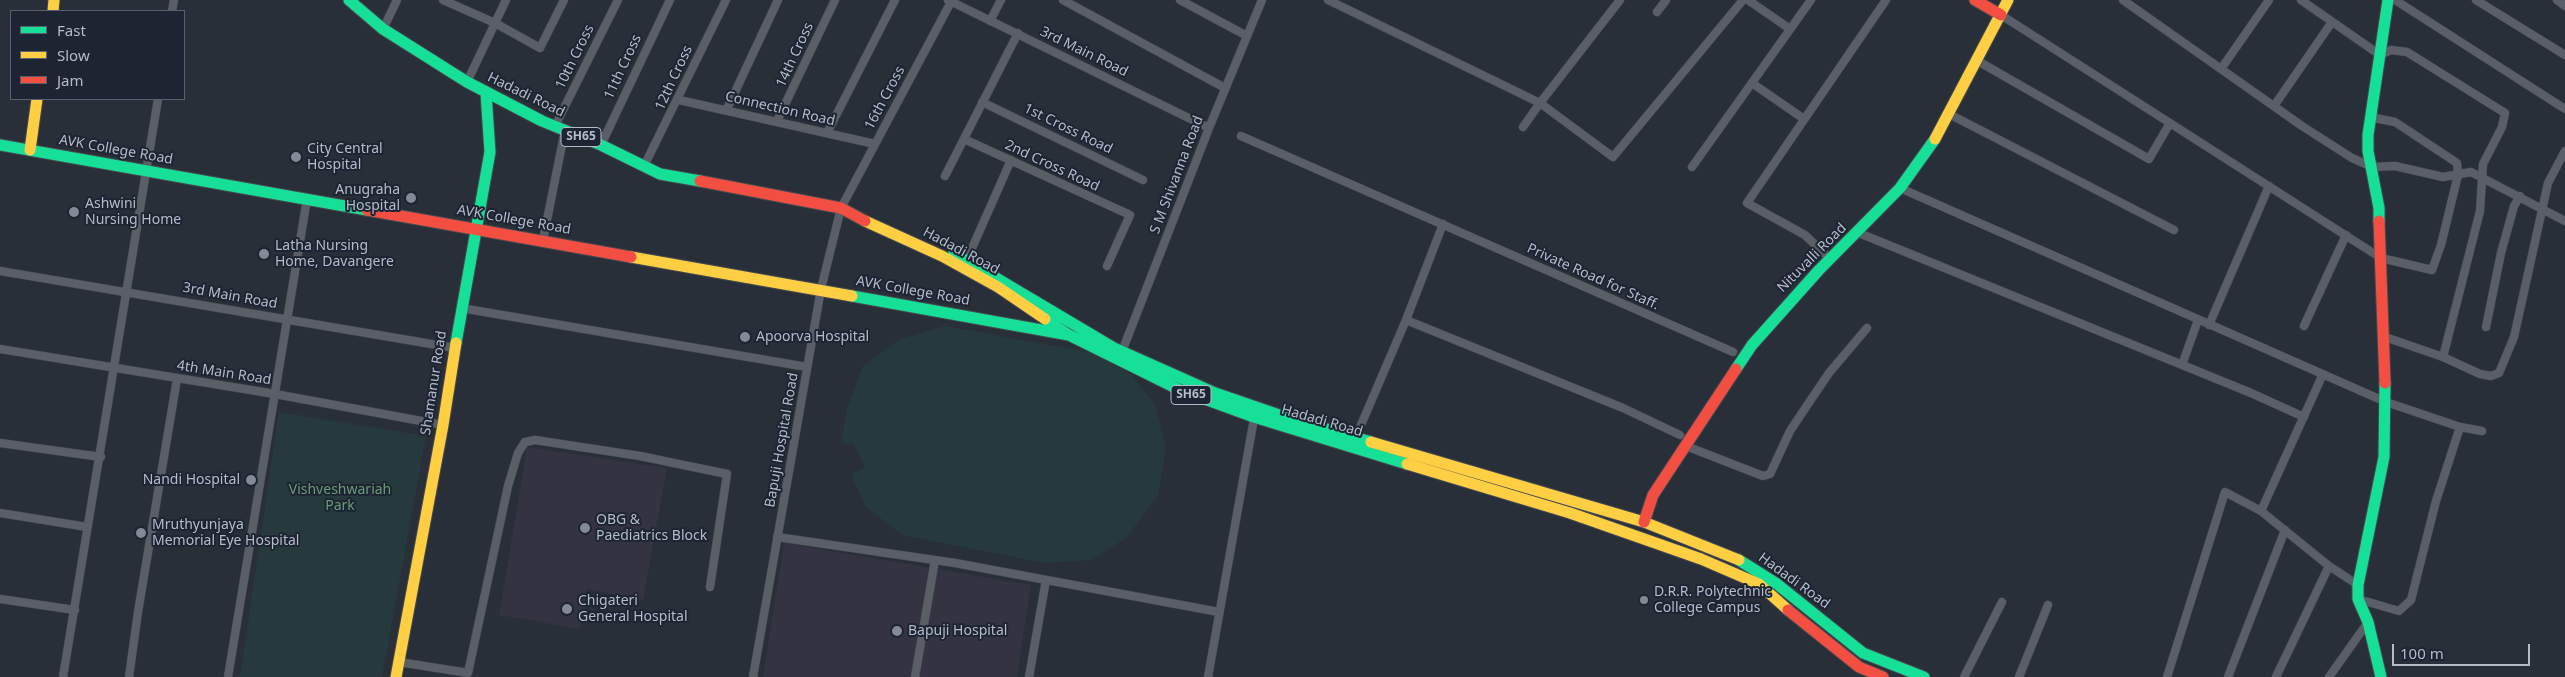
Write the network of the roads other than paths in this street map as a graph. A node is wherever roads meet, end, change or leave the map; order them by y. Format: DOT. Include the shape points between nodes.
graph roads {
  1 [pos="349,0"];
  2 [pos="397,0"];
  3 [pos="506,0"];
  4 [pos="564,0"];
  5 [pos="618,0"];
  6 [pos="670,0"];
  7 [pos="726,0"];
  8 [pos="778,0"];
  9 [pos="834,0"];
  10 [pos="895,0"];
  11 [pos="950,0"];
  12 [pos="1001,0"];
  13 [pos="1063,0"];
  14 [pos="1180,0"];
  15 [pos="1262,0"];
  16 [pos="1328,0"];
  17 [pos="1620,0"];
  18 [pos="1666,0"];
  19 [pos="1743,0"];
  20 [pos="1748,0"];
  21 [pos="1811,0"];
  22 [pos="1886,0"];
  23 [pos="1975,0"];
  24 [pos="2008,0"];
  25 [pos="2123,0"];
  26 [pos="2269,0"];
  27 [pos="2301,0"];
  28 [pos="2388,0"];
  29 [pos="2395,0"];
  30 [pos="2476,0"];
  31 [pos="2557,0"];
  32 [pos="445,1"];
  33 [pos="2565,6"];
  34 [pos="1657,12"];
  35 [pos="2001,15"];
  36 [pos="990,20"];
  37 [pos="2332,22"];
  38 [pos="495,23"];
  39 [pos="383,29"];
  40 [pos="1790,29"];
  41 [pos="1018,33"];
  42 [pos="1247,36"];
  43 [pos="2380,55"];
  44 [pos="2565,56"];
  45 [pos="1976,60"];
  46 [pos="2221,69"];
  47 [pos="466,82"];
  48 [pos="1752,83"];
  49 [pos="1225,88"];
  50 [pos="486,93"];
  51 [pos="37,100"];
  52 [pos="158,100"];
  53 [pos="679,100"];
  54 [pos="982,102"];
  55 [pos="1540,103"];
  56 [pos="2274,106"];
  57 [pos="727,109"];
  58 [pos="2565,109"];
  59 [pos="1949,114"];
  60 [pos="2370,117"];
  61 [pos="1804,119"];
  62 [pos="777,121"];
  63 [pos="2170,123"];
  64 [pos="1523,127"];
  65 [pos="560,128"];
  66 [pos="1208,128"];
  67 [pos="827,133"];
  68 [pos="1241,136"];
  69 [pos="964,139"];
  70 [pos="875,144"];
  71 [pos="0,145"];
  72 [pos="601,145"];
  73 [pos="30,150"];
  74 [pos="2565,151"];
  75 [pos="1011,160"];
  76 [pos="644,166"];
  77 [pos="1692,167"];
  78 [pos="2372,167"];
  79 [pos="146,170"];
  80 [pos="2458,175"];
  81 [pos="945,176"];
  82 [pos="2482,176"];
  83 [pos="1143,180"];
  84 [pos="2269,186"];
  85 [pos="1900,188"];
  86 [pos="2520,196"];
  87 [pos="307,199"];
  88 [pos="841,208"];
  89 [pos="2542,209"];
  90 [pos="2565,221"];
  91 [pos="1443,224"];
  92 [pos="475,228"];
  93 [pos="2174,230"];
  94 [pos="1858,233"];
  95 [pos="2346,234"];
  96 [pos="543,240"];
  97 [pos="2382,258"];
  98 [pos="1830,259"];
  99 [pos="965,264"];
  100 [pos="1107,266"];
  101 [pos="0,271"];
  102 [pos="821,289"];
  103 [pos="127,291"];
  104 [pos="461,308"];
  105 [pos="1041,310"];
  106 [pos="288,319"];
  107 [pos="1406,320"];
  108 [pos="2198,320"];
  109 [pos="2209,325"];
  110 [pos="1024,326"];
  111 [pos="2304,326"];
  112 [pos="2486,327"];
  113 [pos="1867,328"];
  114 [pos="1069,335"];
  115 [pos="2382,336"];
  116 [pos="455,348"];
  117 [pos="0,349"];
  118 [pos="1733,352"];
  119 [pos="1120,356"];
  120 [pos="2443,357"];
  121 [pos="2182,365"];
  122 [pos="808,366"];
  123 [pos="114,367"];
  124 [pos="2323,374"];
  125 [pos="177,379"];
  126 [pos="275,394"];
  127 [pos="2386,402"];
  128 [pos="1255,412"];
  129 [pos="2304,417"];
  130 [pos="444,425"];
  131 [pos="2460,427"];
  132 [pos="2482,431"];
  133 [pos="1680,435"];
  134 [pos="1354,441"];
  135 [pos="0,443"];
  136 [pos="1686,446"];
  137 [pos="101,456"];
  138 [pos="2260,511"];
  139 [pos="0,513"];
  140 [pos="1644,522"];
  141 [pos="87,527"];
  142 [pos="2285,530"];
  143 [pos="777,537"];
  144 [pos="935,560"];
  145 [pos="2329,566"];
  146 [pos="1046,580"];
  147 [pos="2358,585"];
  148 [pos="710,587"];
  149 [pos="0,599"];
  150 [pos="2358,599"];
  151 [pos="2002,602"];
  152 [pos="2048,605"];
  153 [pos="75,610"];
  154 [pos="1219,612"];
  155 [pos="2368,622"];
  156 [pos="399,662"];
  157 [pos="470,675"];
  158 [pos="63,677"];
  159 [pos="129,677"];
  160 [pos="228,677"];
  161 [pos="396,677"];
  162 [pos="753,677"];
  163 [pos="915,677"];
  164 [pos="1029,677"];
  165 [pos="1208,677"];
  166 [pos="1883,677"];
  167 [pos="1924,677"];
  168 [pos="1964,677"];
  169 [pos="2019,677"];
  170 [pos="2167,677"];
  171 [pos="2228,677"];
  172 [pos="2276,677"];
  173 [pos="2329,677"];
  174 [pos="2381,677"];
  1 -- 39 [label="main road, Hadadi Road / SH65"];
  2 -- 39 [label="street"];
  3 -- 38 [label="street"];
  4 -- 38 [label="street" via="540,48"];
  5 -- 65 [label="street, 10th Cross"];
  6 -- 72 [label="street, 11th Cross"];
  7 -- 53 [label="street, 12th Cross"];
  8 -- 57 [label="street"];
  9 -- 62 [label="street, 14th Cross"];
  10 -- 67 [label="street"];
  11 -- 36 [label="street, 3rd Main Road"];
  11 -- 70 [label="street, 16th Cross"];
  12 -- 36 [label="street"];
  13 -- 49 [label="street"];
  14 -- 42 [label="street"];
  15 -- 42 [label="street, S M Shivanna Road"];
  16 -- 55 [label="street"];
  17 -- 55 [label="street"];
  18 -- 34 [label="street"];
  19 -- 55 [label="street" via="1613,157"];
  20 -- 40 [label="street"];
  21 -- 40 [label="street"];
  22 -- 61 [label="street"];
  23 -- 35 [label="main road"];
  24 -- 35 [label="main road, Nituvalli Road"];
  25 -- 46 [label="street"];
  26 -- 46 [label="street"];
  27 -- 37 [label="street"];
  28 -- 43 [label="main road"];
  29 -- 58 [label="street"];
  30 -- 44 [label="street"];
  31 -- 33 [label="street"];
  32 -- 38 [label="street"];
  35 -- 45 [label="main road, Nituvalli Road"];
  35 -- 63 [label="street"];
  36 -- 41 [label="street, 3rd Main Road"];
  37 -- 43 [label="street"];
  37 -- 56 [label="street"];
  38 -- 47 [label="street"];
  39 -- 47 [label="main road, Hadadi Road / SH65"];
  40 -- 48 [label="street"];
  41 -- 54 [label="street"];
  41 -- 66 [label="street, 3rd Main Road"];
  42 -- 49 [label="street, S M Shivanna Road"];
  43 -- 60 [label="main road"];
  43 -- 82 [label="street" via="2391,50 2407,52 2505,113 2502,127 2483,164"];
  45 -- 59 [label="main road, Nituvalli Road"];
  45 -- 63 [label="street" via="2149,159"];
  46 -- 56 [label="street"];
  47 -- 50 [label="main road, Hadadi Road / SH65"];
  48 -- 61 [label="street"];
  48 -- 77 [label="street"];
  49 -- 66 [label="street, S M Shivanna Road"];
  50 -- 65 [label="main road, Hadadi Road / SH65"];
  50 -- 92 [label="main road, Shamanur Road" via="490,152"];
  51 -- 73 [label="main road"];
  52 -- 79 [label="street"];
  53 -- 57 [label="street, Connection Road"];
  53 -- 76 [label="street, 12th Cross"];
  54 -- 69 [label="street"];
  54 -- 83 [label="street, 1st Cross Road"];
  55 -- 64 [label="street"];
  56 -- 78 [label="street" via="2352,158"];
  57 -- 62 [label="street, Connection Road"];
  59 -- 85 [label="main road, Nituvalli Road"];
  59 -- 93 [label="street"];
  60 -- 78 [label="main road" via="2368,135"];
  60 -- 80 [label="street" via="2395,122 2443,152 2457,163"];
  61 -- 98 [label="street" via="1747,203 1805,235"];
  62 -- 67 [label="street, Connection Road"];
  63 -- 84 [label="street"];
  65 -- 72 [label="main road, Hadadi Road / SH65"];
  65 -- 96 [label="street, 10th Cross"];
  66 -- 119 [label="street, S M Shivanna Road"];
  67 -- 70 [label="street, Connection Road"];
  68 -- 91 [label="street, Private Road for Staff."];
  69 -- 75 [label="street, 2nd Cross Road"];
  69 -- 81 [label="street"];
  70 -- 88 [label="street, 16th Cross"];
  71 -- 73 [label="main road, AVK College Road"];
  72 -- 76 [label="main road, Hadadi Road / SH65"];
  73 -- 79 [label="main road, AVK College Road"];
  74 -- 89 [label="street" via="2548,183"];
  75 -- 99 [label="street"];
  75 -- 100 [label="street, 2nd Cross Road" via="1130,215"];
  76 -- 88 [label="main road, Hadadi Road / SH65" via="660,174"];
  78 -- 80 [label="street" via="2395,166 2443,176"];
  78 -- 97 [label="main road"];
  79 -- 87 [label="main road, AVK College Road"];
  79 -- 103 [label="street"];
  80 -- 82 [label="street" via="2471,172"];
  80 -- 97 [label="street" via="2432,270"];
  82 -- 86 [label="street"];
  82 -- 120 [label="street" via="2480,211"];
  84 -- 95 [label="street"];
  84 -- 109 [label="street"];
  85 -- 94 [label="main road, Nituvalli Road"];
  85 -- 108 [label="street"];
  86 -- 89 [label="street"];
  86 -- 112 [label="street" via="2514,206 2501,253"];
  87 -- 92 [label="main road, AVK College Road"];
  87 -- 106 [label="street"];
  88 -- 99 [label="main road, Hadadi Road / SH65"];
  88 -- 102 [label="street, Bapuji Hospital Road"];
  89 -- 90 [label="street"];
  89 -- 120 [label="street" via="2514,337 2499,372 2491,376 2480,374"];
  91 -- 107 [label="street"];
  91 -- 118 [label="street, Private Road for Staff."];
  92 -- 96 [label="main road, AVK College Road"];
  92 -- 104 [label="main road, Shamanur Road"];
  94 -- 98 [label="main road, Nituvalli Road"];
  94 -- 121 [label="street"];
  95 -- 97 [label="street"];
  95 -- 111 [label="street"];
  96 -- 102 [label="main road, AVK College Road"];
  97 -- 115 [label="main road"];
  98 -- 136 [label="main road, Nituvalli Road" via="1752,345"];
  99 -- 105 [label="main road, Hadadi Road / SH65"];
  101 -- 103 [label="street, 3rd Main Road"];
  102 -- 110 [label="main road, AVK College Road"];
  102 -- 122 [label="street, Bapuji Hospital Road"];
  103 -- 106 [label="street, 3rd Main Road"];
  103 -- 123 [label="street"];
  104 -- 116 [label="main road, Shamanur Road"];
  104 -- 122 [label="street"];
  105 -- 110 [label="main road"];
  105 -- 114 [label="main road, Hadadi Road / SH65"];
  105 -- 119 [label="main road"];
  106 -- 116 [label="street, 3rd Main Road"];
  106 -- 126 [label="street"];
  107 -- 133 [label="street" via="1623,408"];
  107 -- 134 [label="street"];
  108 -- 109 [label="street"];
  108 -- 121 [label="street"];
  109 -- 124 [label="street"];
  110 -- 114 [label="main road, AVK College Road"];
  113 -- 136 [label="street" via="1829,373 1790,431 1770,474 1763,476"];
  114 -- 119 [label="main road, Hadadi Road / SH65"];
  115 -- 120 [label="street"];
  115 -- 127 [label="main road"];
  116 -- 130 [label="main road, Shamanur Road"];
  117 -- 123 [label="street, 4th Main Road"];
  119 -- 128 [label="main road, Hadadi Road / SH65" via="1180,390"];
  121 -- 129 [label="street"];
  122 -- 143 [label="street, Bapuji Hospital Road"];
  123 -- 125 [label="street, 4th Main Road"];
  123 -- 137 [label="street"];
  124 -- 127 [label="street"];
  124 -- 129 [label="street"];
  125 -- 126 [label="street, 4th Main Road"];
  125 -- 159 [label="street"];
  126 -- 130 [label="street, 4th Main Road"];
  126 -- 160 [label="street"];
  127 -- 131 [label="street"];
  127 -- 147 [label="main road" via="2384,457"];
  128 -- 134 [label="main road, Hadadi Road / SH65"];
  128 -- 154 [label="street"];
  129 -- 138 [label="street"];
  130 -- 156 [label="main road, Shamanur Road"];
  131 -- 132 [label="street"];
  131 -- 150 [label="street" via="2436,501 2411,600 2399,611"];
  134 -- 140 [label="main road, Hadadi Road"];
  134 -- 166 [label="main road, Hadadi Road / SH65" via="1701,558 1759,584 1859,667"];
  135 -- 137 [label="street"];
  136 -- 140 [label="main road, Nituvalli Road" via="1653,494"];
  137 -- 141 [label="street"];
  138 -- 142 [label="street"];
  138 -- 170 [label="street" via="2225,492"];
  139 -- 141 [label="street"];
  140 -- 167 [label="main road, Hadadi Road" via="1741,561 1777,584 1863,653"];
  141 -- 153 [label="street"];
  142 -- 145 [label="street"];
  142 -- 171 [label="street"];
  143 -- 144 [label="street"];
  143 -- 162 [label="street, Bapuji Hospital Road"];
  144 -- 146 [label="street"];
  144 -- 163 [label="street"];
  145 -- 147 [label="street"];
  145 -- 172 [label="street"];
  146 -- 154 [label="street"];
  146 -- 164 [label="street"];
  147 -- 150 [label="main road"];
  148 -- 157 [label="street" via="727,474 582,446 535,440 525,442 518,453 508,486"];
  149 -- 153 [label="street"];
  150 -- 155 [label="main road"];
  151 -- 168 [label="street"];
  152 -- 169 [label="street"];
  153 -- 158 [label="street"];
  154 -- 165 [label="street"];
  155 -- 173 [label="street"];
  155 -- 174 [label="main road"];
  156 -- 157 [label="street"];
  156 -- 161 [label="main road, Shamanur Road"];
}
